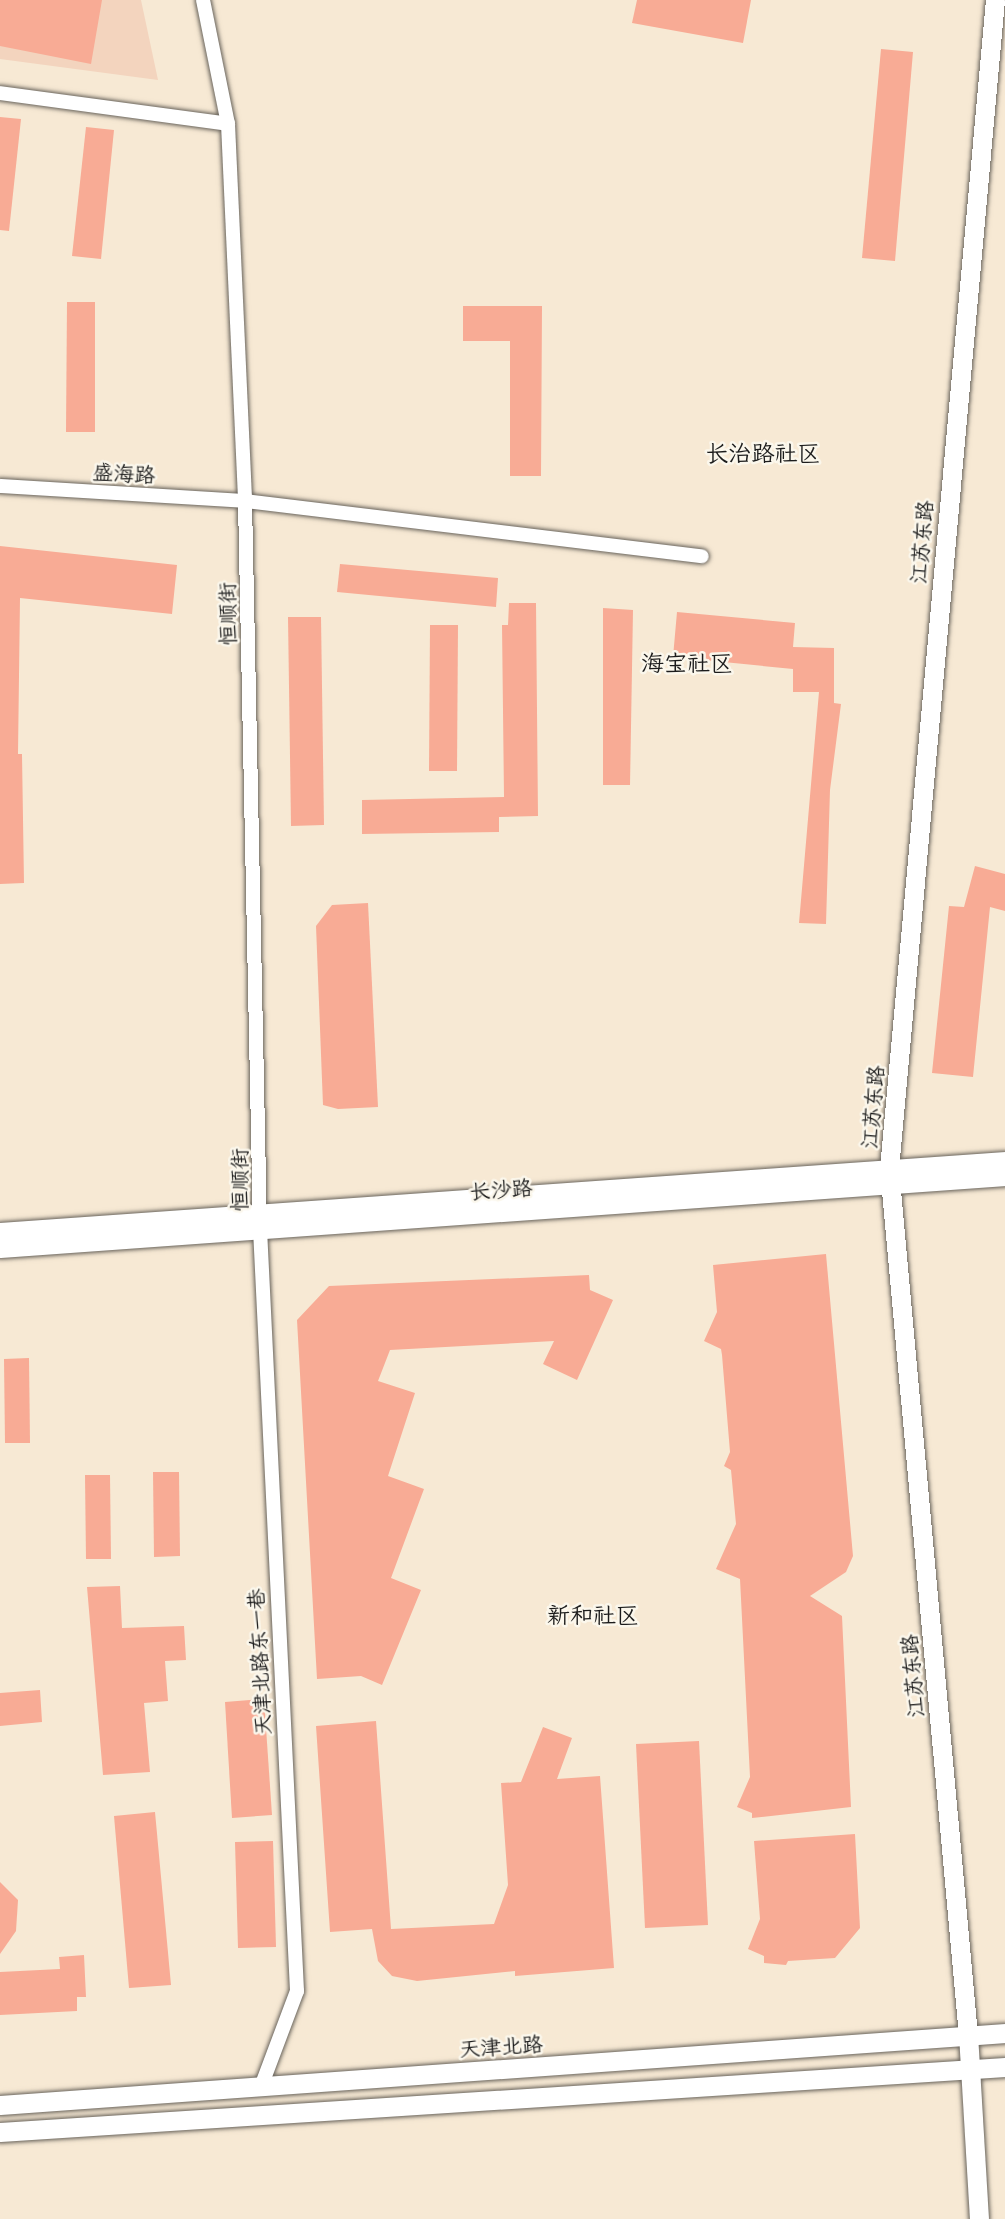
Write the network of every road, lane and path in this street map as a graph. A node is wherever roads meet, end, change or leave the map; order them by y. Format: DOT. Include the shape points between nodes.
graph roads {
  1 [pos="203,0"];
  2 [pos="995,0"];
  3 [pos="0,93"];
  4 [pos="228,124"];
  5 [pos="0,486"];
  6 [pos="245,501"];
  7 [pos="702,556"];
  8 [pos="1005,1161"];
  9 [pos="890,1176"];
  10 [pos="1005,1176"];
  11 [pos="260,1221"];
  12 [pos="0,1232"];
  13 [pos="0,1248"];
  14 [pos="1005,2033"];
  15 [pos="968,2035"];
  16 [pos="1005,2067"];
  17 [pos="968,2069"];
  18 [pos="261,2087"];
  19 [pos="0,2105"];
  20 [pos="0,2132"];
  21 [pos="979,2219"];
  1 -- 4 [label="street, 恒顺街"];
  2 -- 9 [label="street, 江苏东路"];
  3 -- 4 [label="street"];
  4 -- 6 [label="street, 恒顺街"];
  5 -- 6 [label="street, 盛海路"];
  6 -- 7 [label="street, 盛海路"];
  6 -- 11 [label="street, 恒顺街"];
  8 -- 9 [label="street, 长沙路"];
  9 -- 10 [label="street, 长沙路"];
  9 -- 11 [label="street, 长沙路"];
  9 -- 15 [label="street, 江苏东路"];
  11 -- 12 [label="street, 长沙路"];
  11 -- 13 [label="street, 长沙路"];
  11 -- 18 [label="street, 天津北路东一巷" via="297,1991"];
  14 -- 15 [label="street, 天津北路"];
  15 -- 17 [label="street, 江苏东路"];
  15 -- 18 [label="street, 天津北路"];
  16 -- 17 [label="street"];
  17 -- 20 [label="street"];
  17 -- 21 [label="street, 江苏东路"];
  18 -- 19 [label="street, 天津北路"];
}
